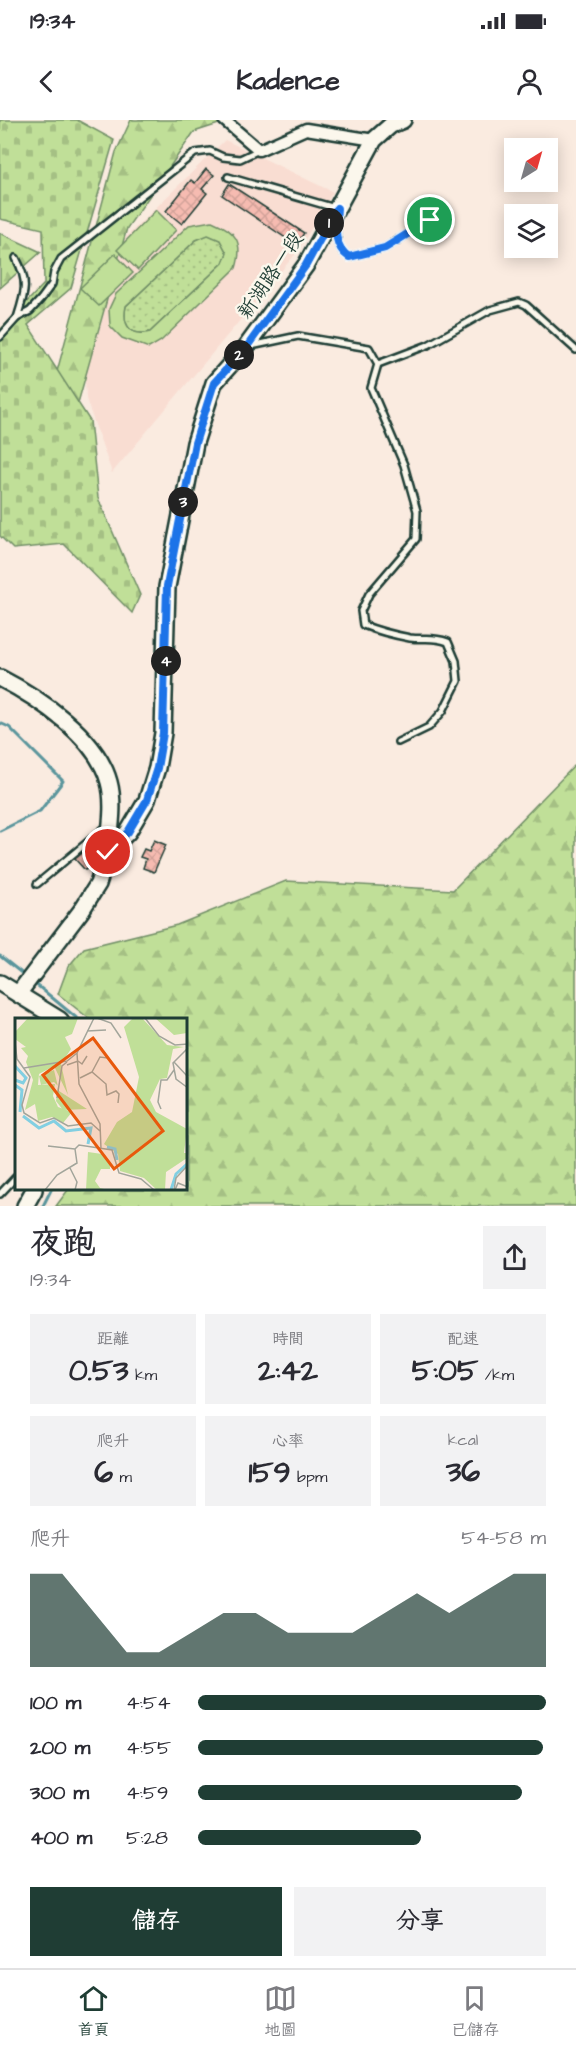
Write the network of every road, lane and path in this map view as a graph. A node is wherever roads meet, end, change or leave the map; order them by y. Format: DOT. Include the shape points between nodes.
graph roads {
  1 [pos="224,120"];
  2 [pos="403,120"];
  3 [pos="374,140"];
  4 [pos="259,150"];
  5 [pos="228,177"];
  6 [pos="337,208"];
  7 [pos="430,220"];
  8 [pos="16,258"];
  9 [pos="17,318"];
  10 [pos="0,337"];
  11 [pos="246,348"];
  12 [pos="576,350"];
  13 [pos="378,364"];
  14 [pos="0,678"];
  15 [pos="398,742"];
  16 [pos="111,823"];
  17 [pos="108,852"];
  18 [pos="37,884"];
  19 [pos="0,983"];
  20 [pos="18,994"];
  21 [pos="57,1018"];
  22 [pos="15,1179"];
  23 [pos="33,1191"];
  24 [pos="0,1194"];
  25 [pos="25,1206"];
  1 -- 4 [label="street"];
  2 -- 3 [label="street, 新湖路一段"];
  3 -- 4 [label="street" via="306,129"];
  3 -- 6 [label="street, 新湖路一段"];
  4 -- 9 [label="lane" via="240,159 210,151 195,153 61,259 42,299"];
  5 -- 6 [label="lane"];
  6 -- 7 [label="lane" via="336,236 341,251 349,257 385,248"];
  6 -- 11 [label="street, 新湖路一段" via="306,265"];
  8 -- 9 [label="lane" via="26,283"];
  9 -- 10 [label="lane"];
  11 -- 13 [label="lane" via="298,336 369,348"];
  11 -- 17 [label="street, 新湖路一段" via="214,383 195,443 167,586 163,733 157,768 147,800 128,832"];
  12 -- 13 [label="lane" via="519,302 490,310 428,345"];
  13 -- 15 [label="lane" via="371,388 404,465 417,511 416,539 369,594 361,611 363,625 377,631 448,642 456,661 458,681 443,711 429,727"];
  14 -- 16 [label="street" via="68,724 89,745 109,783"];
  16 -- 17 [label="street"];
  16 -- 18 [label="lane"];
  17 -- 20 [label="street, 新湖路一段" via="98,884 81,911"];
  19 -- 20 [label="street"];
  20 -- 21 [label="street"];
  22 -- 24 [label="lane"];
  23 -- 25 [label="street"];
}
